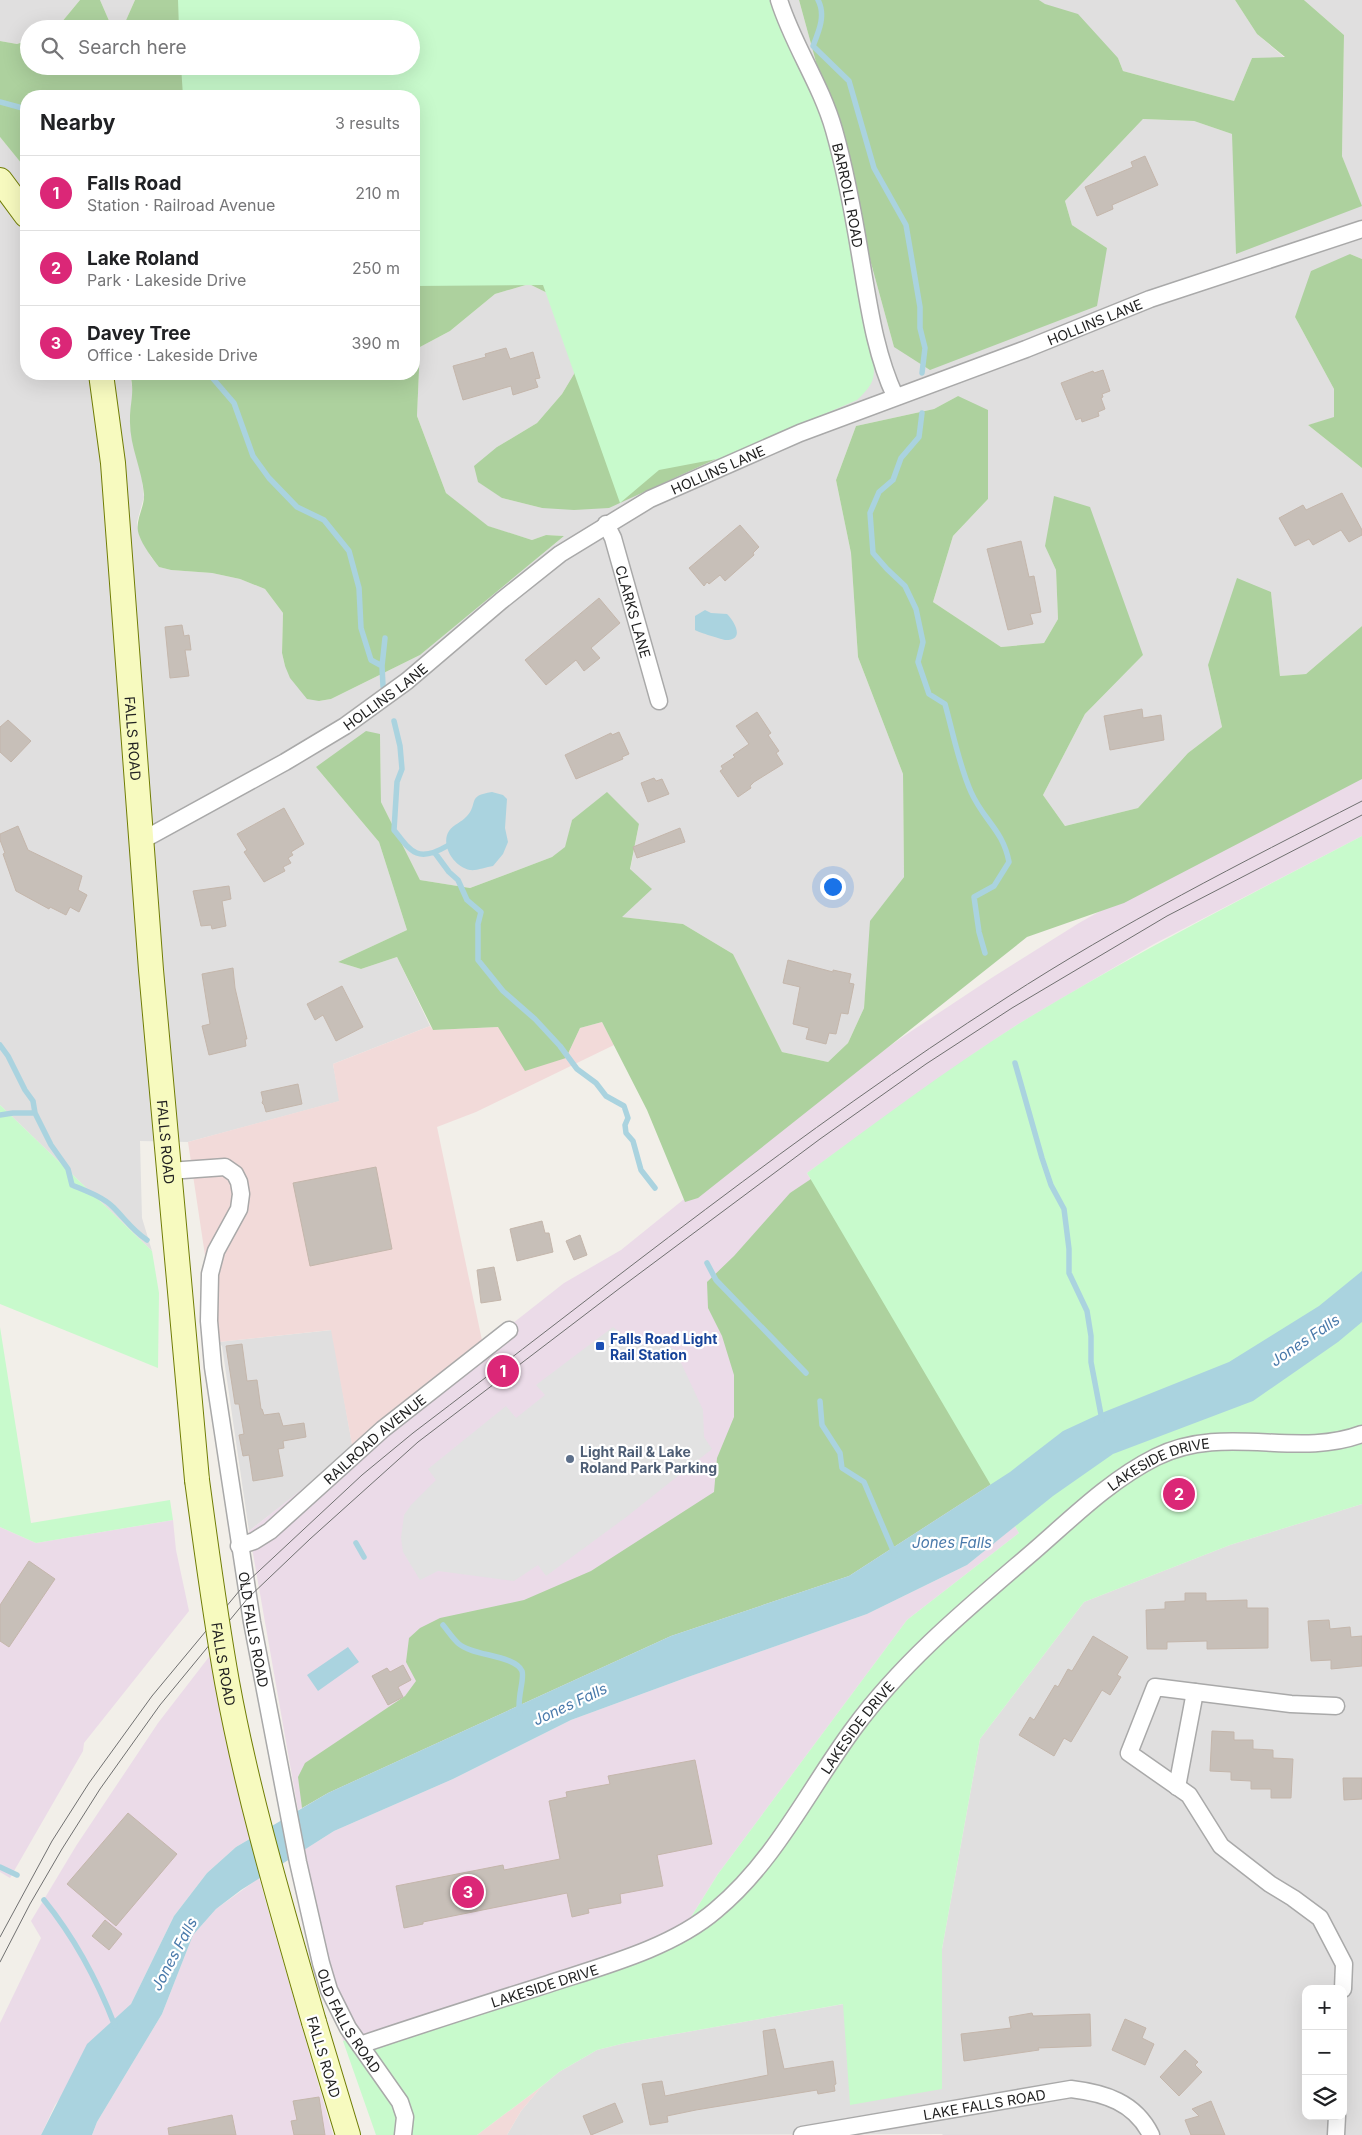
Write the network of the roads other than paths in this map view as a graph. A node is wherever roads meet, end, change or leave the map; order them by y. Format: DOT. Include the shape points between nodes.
graph roads {
  1 [pos="779,0"];
  2 [pos="0,180"];
  3 [pos="20,207"];
  4 [pos="1362,229"];
  5 [pos="102,380"];
  6 [pos="895,396"];
  7 [pos="606,524"];
  8 [pos="659,701"];
  9 [pos="141,841"];
  10 [pos="169,1171"];
  11 [pos="509,1330"];
  12 [pos="1362,1434"];
  13 [pos="239,1546"];
  14 [pos="1195,1692"];
  15 [pos="1336,1706"];
  16 [pos="1177,1787"];
  17 [pos="1343,1985"];
  18 [pos="360,2045"];
  19 [pos="1337,2120"];
  20 [pos="348,2135"];
  21 [pos="403,2135"];
  22 [pos="802,2135"];
  23 [pos="1151,2135"];
  24 [pos="1336,2135"];
  1 -- 6 [label="street, BARROLL ROAD" via="834,129 858,241 870,318 885,374"];
  2 -- 3 [label="main road"];
  4 -- 6 [label="street, HOLLINS LANE" via="1150,299 1026,349"];
  5 -- 9 [label="main road, FALLS ROAD" via="113,463"];
  6 -- 7 [label="street, HOLLINS LANE" via="728,464 650,499"];
  7 -- 8 [label="street, CLARKS LANE" via="613,538"];
  7 -- 9 [label="street, HOLLINS LANE" via="530,577 436,658 375,705 284,762"];
  9 -- 10 [label="main road, FALLS ROAD"];
  10 -- 13 [label="street, OLD FALLS ROAD" via="225,1167 235,1174 239,1182 239,1209 216,1251 209,1297 213,1367"];
  10 -- 20 [label="main road, FALLS ROAD, bridge" via="197,1480 212,1594 242,1755 273,1876"];
  11 -- 13 [label="street, RAILROAD AVENUE" via="383,1429 270,1531 254,1542"];
  12 -- 18 [label="street, LAKESIDE DRIVE" via="1322,1443 1238,1440 1191,1444 1164,1453 1137,1468 1094,1499 946,1627 904,1668 852,1730 761,1866 701,1922 615,1962"];
  13 -- 18 [label="street, OLD FALLS ROAD" via="312,1932 329,1990"];
  14 -- 15 [label="street" via="1290,1704"];
  14 -- 16 [label="street"];
  14 -- 16 [label="street" via="1155,1687 1129,1754"];
  16 -- 17 [label="street" via="1189,1795 1220,1846 1320,1918 1344,1964"];
  18 -- 21 [label="street, OLD FALLS ROAD" via="400,2102 405,2117"];
  19 -- 24 [label="street"];
  22 -- 23 [label="street, LAKE FALLS ROAD" via="1071,2089 1097,2092 1118,2100 1133,2111"];
}
